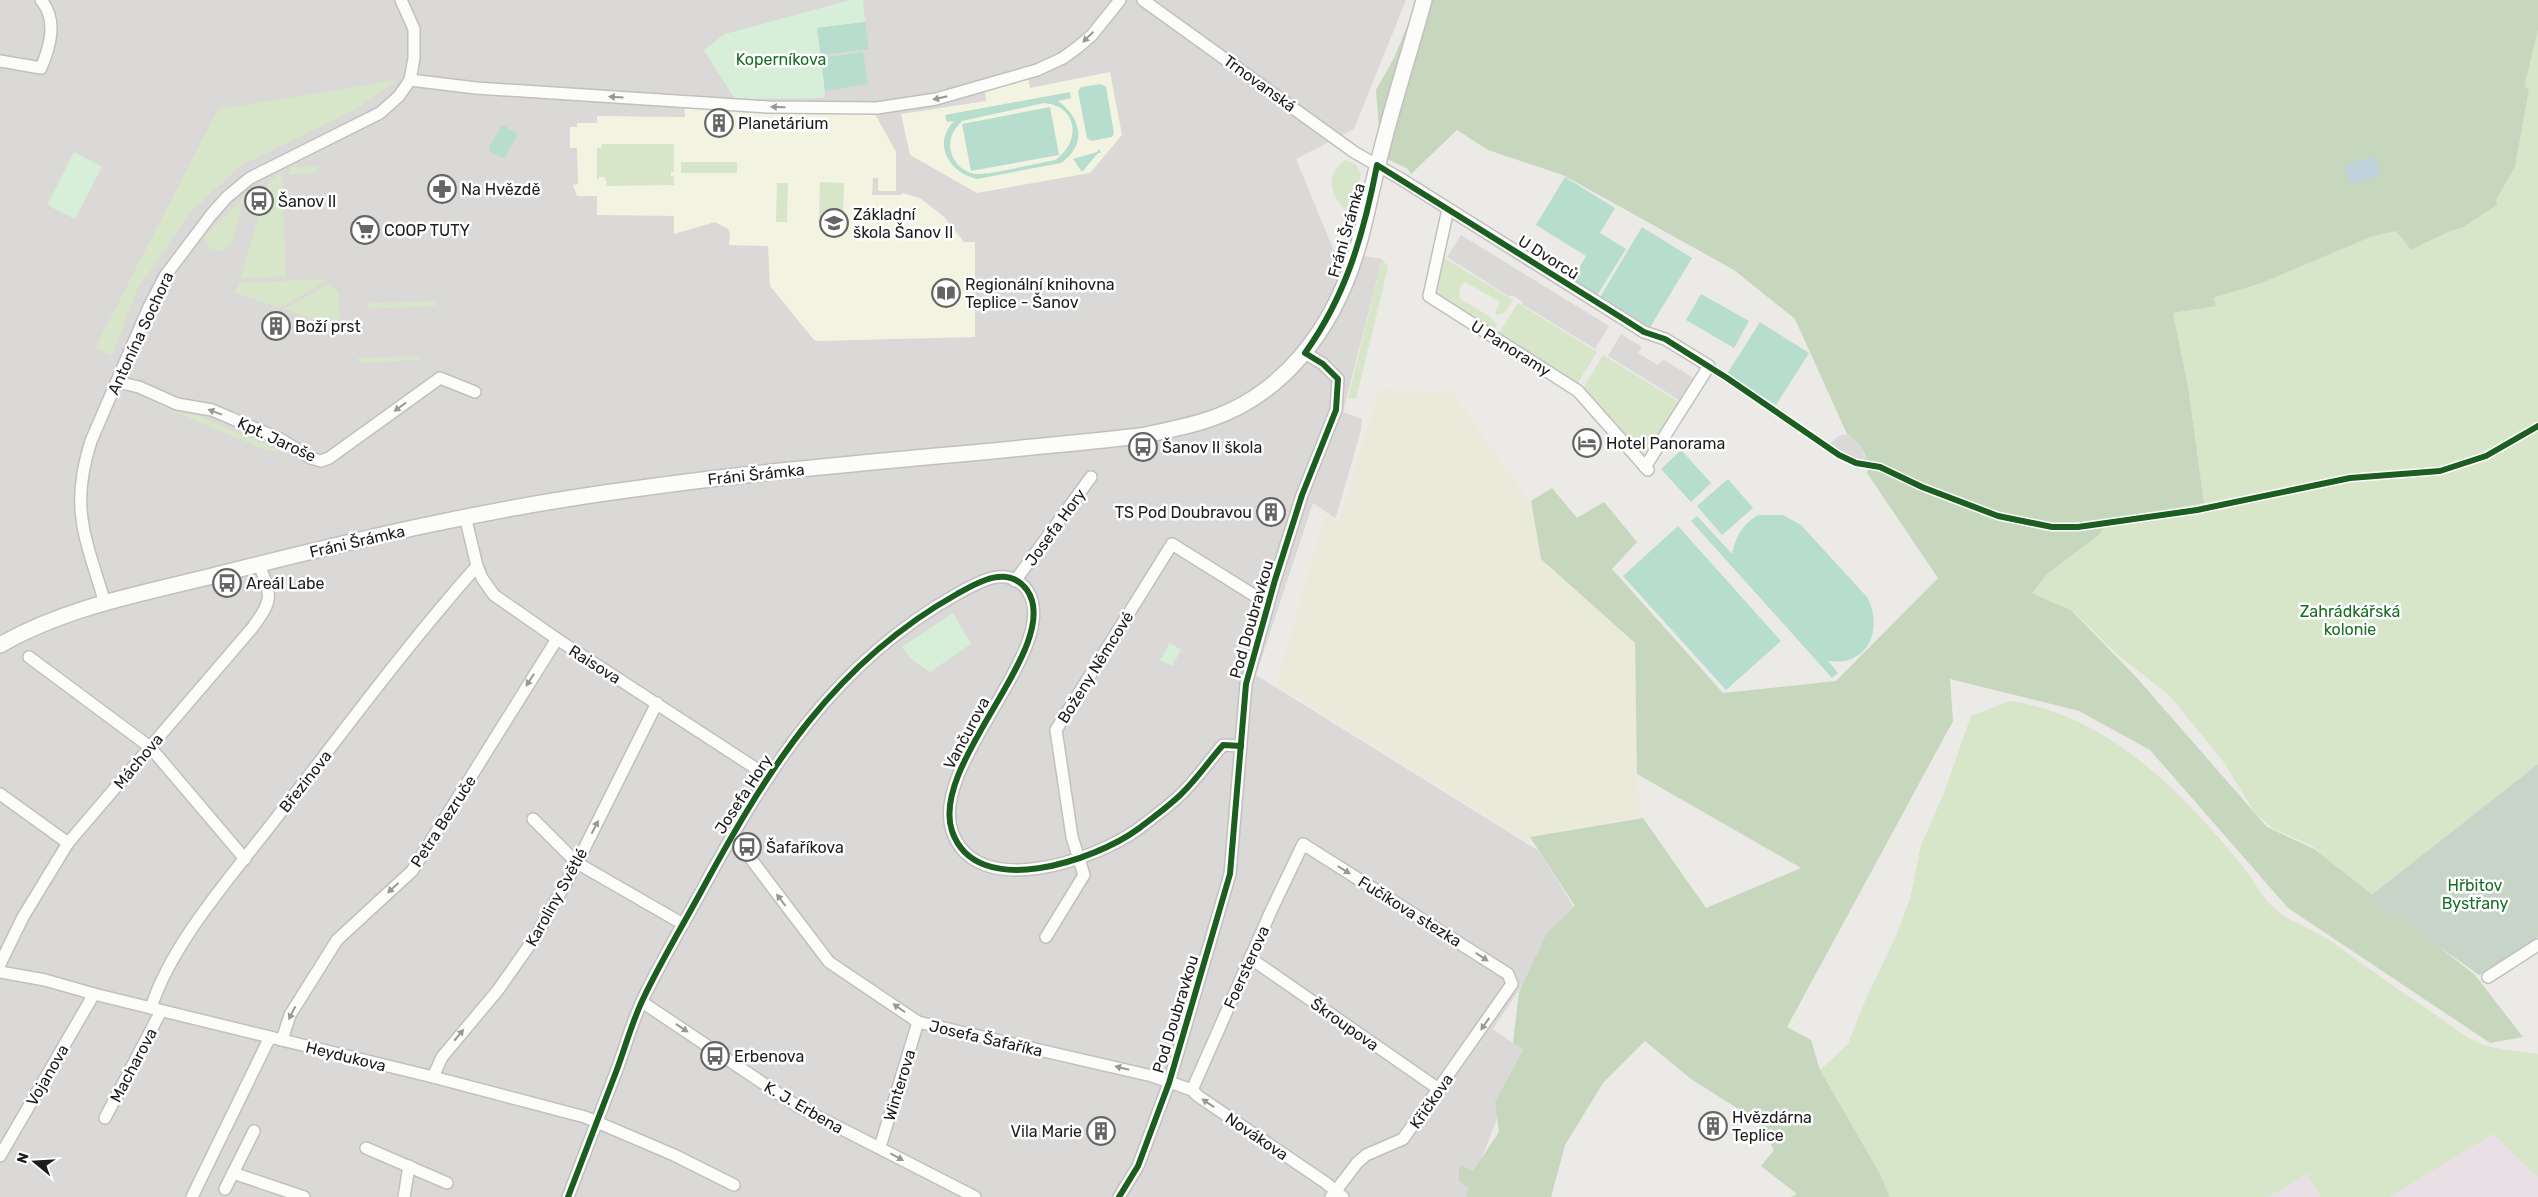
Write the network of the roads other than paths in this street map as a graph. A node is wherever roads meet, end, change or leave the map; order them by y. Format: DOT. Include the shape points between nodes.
graph roads {
  1 [pos="41,0"];
  2 [pos="401,0"];
  3 [pos="1120,0"];
  4 [pos="1143,0"];
  5 [pos="1424,0"];
  6 [pos="0,61"];
  7 [pos="410,80"];
  8 [pos="1377,165"];
  9 [pos="1448,209"];
  10 [pos="1305,352"];
  11 [pos="117,382"];
  12 [pos="475,392"];
  13 [pos="1647,469"];
  14 [pos="1091,477"];
  15 [pos="465,516"];
  16 [pos="259,564"];
  17 [pos="477,566"];
  18 [pos="1016,581"];
  19 [pos="105,603"];
  20 [pos="1268,604"];
  21 [pos="557,639"];
  22 [pos="0,645"];
  23 [pos="29,657"];
  24 [pos="658,703"];
  25 [pos="1241,746"];
  26 [pos="150,747"];
  27 [pos="769,777"];
  28 [pos="0,794"];
  29 [pos="533,819"];
  30 [pos="732,834"];
  31 [pos="68,843"];
  32 [pos="1303,844"];
  33 [pos="246,858"];
  34 [pos="1080,858"];
  35 [pos="577,863"];
  36 [pos="683,924"];
  37 [pos="1046,937"];
  38 [pos="2538,944"];
  39 [pos="1250,958"];
  40 [pos="0,964"];
  41 [pos="0,972"];
  42 [pos="2488,977"];
  43 [pos="1512,984"];
  44 [pos="94,994"];
  45 [pos="642,1002"];
  46 [pos="156,1010"];
  47 [pos="918,1022"];
  48 [pos="276,1039"];
  49 [pos="433,1077"];
  50 [pos="1168,1083"];
  51 [pos="1192,1090"];
  52 [pos="1440,1090"];
  53 [pos="105,1118"];
  54 [pos="598,1121"];
  55 [pos="254,1131"];
  56 [pos="880,1147"];
  57 [pos="366,1148"];
  58 [pos="0,1156"];
  59 [pos="409,1166"];
  60 [pos="233,1173"];
  61 [pos="447,1183"];
  62 [pos="734,1185"];
  63 [pos="225,1189"];
  64 [pos="194,1194"];
  65 [pos="1336,1195"];
  66 [pos="304,1197"];
  67 [pos="404,1197"];
  68 [pos="568,1197"];
  69 [pos="975,1197"];
  70 [pos="1119,1197"];
  1 -- 6 [label="street" via="51,19 50,47 41,68"];
  2 -- 7 [label="street, Antonína Sochora" via="414,29"];
  3 -- 7 [label="street, one-way" via="1078,47 1037,70 936,100 877,108 768,107 476,88"];
  4 -- 8 [label="street, Trnovanská"];
  5 -- 8 [label="street, Fráni Šrámka"];
  7 -- 11 [label="street, Antonína Sochora" via="399,96 380,113 250,178 227,197 165,276"];
  8 -- 9 [label="street, U Dvorců"];
  8 -- 10 [label="street, Fráni Šrámka" via="1356,255 1322,330"];
  9 -- 13 [label="street, U Panoramy" via="1430,296 1578,391"];
  9 -- 13 [label="street, U Dvorců" via="1644,332 1665,339 1709,366"];
  10 -- 15 [label="street, Fráni Šrámka" via="1267,388 1230,410 1191,425 1148,434 741,475 623,490"];
  10 -- 20 [label="street, Pod Doubravkou" via="1338,379 1336,410 1302,495"];
  12 -- 11 [label="street, Kpt. Jaroše, one-way" via="440,378 329,458 321,460 212,410 177,404 139,387"];
  11 -- 19 [label="street, Antonína Sochora" via="91,441 80,489 80,520"];
  14 -- 18 [label="street, Josefa Hory"];
  15 -- 16 [label="street, Fráni Šrámka"];
  15 -- 17 [label="street, Raisova"];
  16 -- 19 [label="street, Fráni Šrámka"];
  16 -- 26 [label="street, Máchova" via="269,591 268,606"];
  17 -- 21 [label="street, Raisova" via="494,595"];
  17 -- 33 [label="street, Březinova"];
  18 -- 27 [label="street, Josefa Hory" via="999,576 984,580 891,638 832,692"];
  18 -- 34 [label="street, Vančurova" via="1027,591 1032,608 1027,648 954,785 950,806 952,831 968,856 990,868 1016,872"];
  19 -- 22 [label="street, Fráni Šrámka" via="41,624"];
  20 -- 25 [label="street, Pod Doubravkou" via="1246,684"];
  20 -- 34 [label="street, Boženy Němcové" via="1172,544 1056,730 1072,837"];
  21 -- 24 [label="street, Raisova"];
  21 -- 48 [label="street, Petra Bezruče, one-way" via="412,871 337,940"];
  23 -- 26 [label="street"];
  24 -- 27 [label="street, Raisova"];
  35 -- 24 [label="street, Karoliny Světlé, one-way"];
  25 -- 34 [label="street, Vančurova" via="1223,745 1177,798 1134,832"];
  25 -- 50 [label="street, Pod Doubravkou" via="1230,874"];
  26 -- 31 [label="street, Máchova"];
  26 -- 33 [label="street"];
  27 -- 30 [label="street, Josefa Hory"];
  28 -- 31 [label="street"];
  29 -- 35 [label="street"];
  30 -- 36 [label="street, Josefa Hory"];
  47 -- 30 [label="street, Josefa Šafaříka, one-way" via="829,962"];
  31 -- 40 [label="street, Máchova" via="23,917"];
  32 -- 39 [label="street, Foersterova"];
  32 -- 43 [label="street, Fučíkova stezka, one-way" via="1508,974"];
  33 -- 46 [label="street, Březinova" via="187,936 158,987"];
  34 -- 37 [label="street, Boženy Němcové" via="1084,875"];
  35 -- 36 [label="street"];
  49 -- 35 [label="street, Karoliny Světlé, one-way" via="442,1057 498,990 536,936"];
  36 -- 45 [label="street, Josefa Hory"];
  38 -- 42 [label="street"];
  39 -- 51 [label="street, Foersterova"];
  39 -- 52 [label="street, Škroupova"];
  41 -- 44 [label="street, Heydukova"];
  43 -- 52 [label="street, Křičkova, one-way"];
  44 -- 46 [label="street, Heydukova"];
  44 -- 58 [label="street, Vojanova"];
  45 -- 54 [label="street, Josefa Hory"];
  45 -- 56 [label="street, K. J. Erbena, one-way" via="797,1106"];
  46 -- 48 [label="street, Heydukova"];
  46 -- 53 [label="street, Macharova"];
  50 -- 47 [label="street, Josefa Šafaříka, one-way" via="1119,1067"];
  47 -- 56 [label="street, Winterova"];
  48 -- 49 [label="street, Heydukova"];
  48 -- 64 [label="street, Petra Bezruče"];
  49 -- 54 [label="street, Heydukova"];
  50 -- 51 [label="street, Novákova"];
  50 -- 70 [label="street, Pod Doubravkou" via="1138,1166"];
  65 -- 51 [label="street, Novákova, one-way"];
  52 -- 65 [label="street, Křičkova" via="1404,1140 1366,1155"];
  54 -- 62 [label="street, Heydukova"];
  54 -- 68 [label="street, Josefa Hory"];
  55 -- 60 [label="street"];
  56 -- 69 [label="street, K. J. Erbena, one-way"];
  57 -- 59 [label="street"];
  59 -- 61 [label="street"];
  59 -- 67 [label="street"];
  60 -- 63 [label="street"];
  60 -- 66 [label="street"];
}
